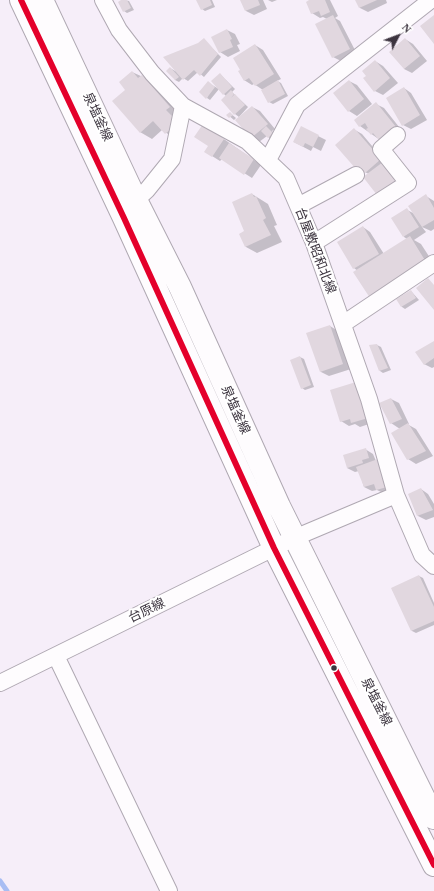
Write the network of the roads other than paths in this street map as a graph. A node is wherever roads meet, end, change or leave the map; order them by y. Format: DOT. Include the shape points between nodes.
graph roads {
  1 [pos="21,0"];
  2 [pos="42,0"];
  3 [pos="103,0"];
  4 [pos="431,0"];
  5 [pos="183,106"];
  6 [pos="397,135"];
  7 [pos="268,160"];
  8 [pos="356,176"];
  9 [pos="136,200"];
  10 [pos="298,206"];
  11 [pos="314,243"];
  12 [pos="434,263"];
  13 [pos="343,324"];
  14 [pos="396,495"];
  15 [pos="294,538"];
  16 [pos="274,548"];
  17 [pos="434,566"];
  18 [pos="56,656"];
  19 [pos="0,683"];
  20 [pos="434,818"];
  21 [pos="434,865"];
  22 [pos="169,891"];
  1 -- 16 [label="main road, 泉塩釜線" via="124,218"];
  2 -- 9 [label="main road, 泉塩釜線"];
  3 -- 5 [label="street, 台屋敷昭和北線" via="119,30 152,73"];
  4 -- 7 [label="street" via="297,105"];
  5 -- 7 [label="street, 台屋敷昭和北線" via="247,142"];
  5 -- 9 [label="street" via="172,159"];
  6 -- 11 [label="street" via="381,149 408,183"];
  7 -- 10 [label="street, 台屋敷昭和北線" via="286,178"];
  8 -- 10 [label="street"];
  9 -- 15 [label="main road, 泉塩釜線" via="180,287"];
  10 -- 11 [label="street, 台屋敷昭和北線"];
  11 -- 13 [label="street, 台屋敷昭和北線"];
  12 -- 13 [label="street"];
  13 -- 14 [label="street, 台屋敷昭和北線" via="369,400"];
  14 -- 15 [label="street, 台原線"];
  14 -- 17 [label="street, 台屋敷昭和北線" via="422,555"];
  15 -- 16 [label="street, 台原線"];
  15 -- 20 [label="main road, 泉塩釜線"];
  16 -- 18 [label="street, 台原線"];
  16 -- 21 [label="main road, 泉塩釜線"];
  18 -- 19 [label="street, 台原線"];
  18 -- 22 [label="street"];
}
